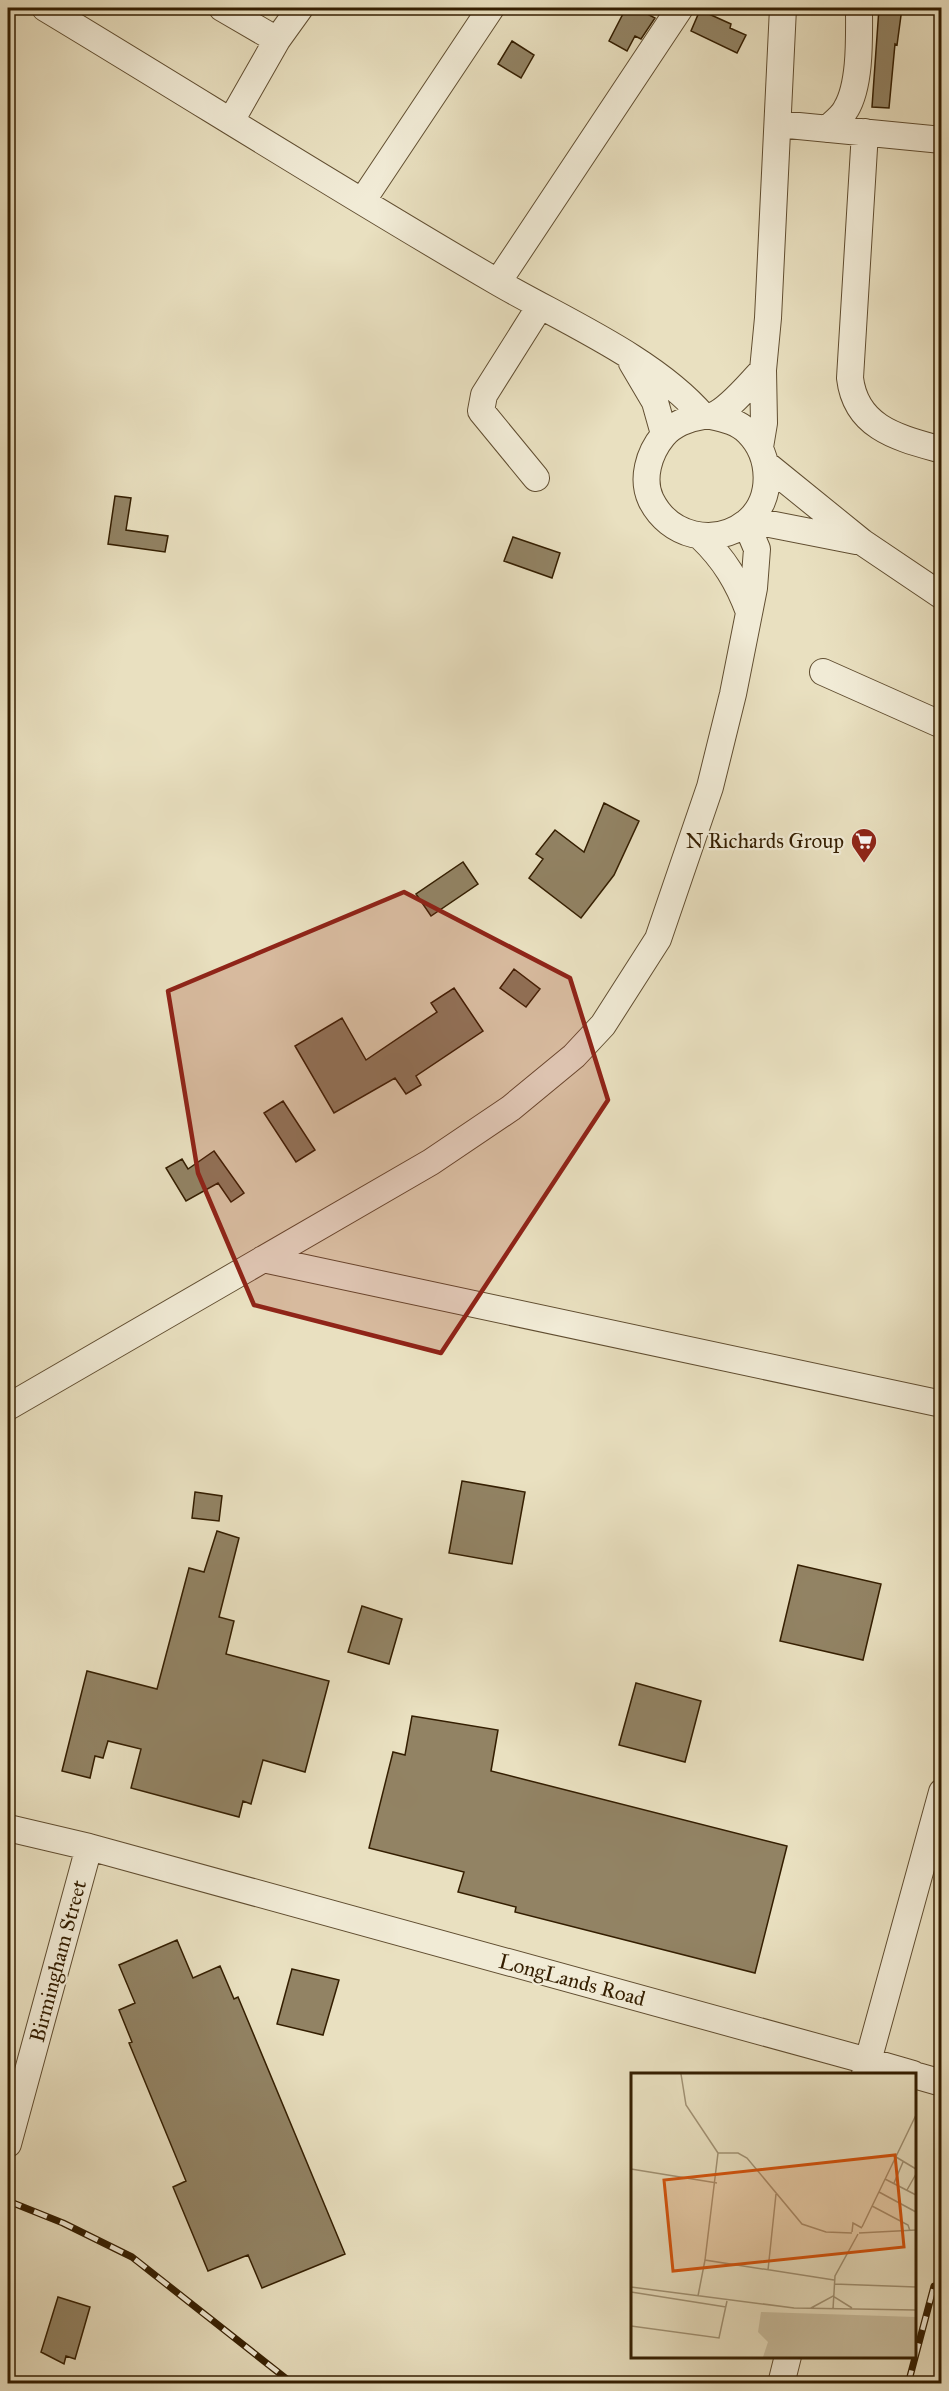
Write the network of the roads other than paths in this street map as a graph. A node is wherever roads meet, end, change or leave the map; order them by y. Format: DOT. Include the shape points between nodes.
graph roads {
  1 [pos="45,8"];
  2 [pos="222,8"];
  3 [pos="300,8"];
  4 [pos="491,8"];
  5 [pos="680,8"];
  6 [pos="783,8"];
  7 [pos="859,8"];
  8 [pos="278,40"];
  9 [pos="231,121"];
  10 [pos="778,124"];
  11 [pos="826,129"];
  12 [pos="865,132"];
  13 [pos="942,140"];
  14 [pos="363,200"];
  15 [pos="498,282"];
  16 [pos="540,306"];
  17 [pos="627,355"];
  18 [pos="763,370"];
  19 [pos="707,416"];
  20 [pos="664,434"];
  21 [pos="942,450"];
  22 [pos="763,456"];
  23 [pos="536,478"];
  24 [pos="747,521"];
  25 [pos="701,537"];
  26 [pos="862,542"];
  27 [pos="942,596"];
  28 [pos="749,612"];
  29 [pos="823,672"];
  30 [pos="942,724"];
  31 [pos="263,1259"];
  32 [pos="942,1404"];
  33 [pos="8,1407"];
  34 [pos="942,1792"];
  35 [pos="8,1828"];
  36 [pos="89,1847"];
  37 [pos="866,2068"];
  38 [pos="900,2073"];
  39 [pos="916,2076"];
  40 [pos="942,2084"];
  41 [pos="8,2145"];
  42 [pos="788,2358"];
  43 [pos="781,2384"];
  1 -- 9 [label="street"];
  2 -- 8 [label="street"];
  3 -- 8 [label="street"];
  4 -- 14 [label="street"];
  5 -- 15 [label="street"];
  6 -- 10 [label="street"];
  7 -- 11 [label="street" via="852,97 845,111"];
  8 -- 9 [label="street"];
  9 -- 14 [label="street"];
  10 -- 11 [label="street"];
  10 -- 18 [label="street"];
  11 -- 12 [label="street"];
  12 -- 13 [label="street"];
  12 -- 21 [label="street" via="852,396 871,421 891,435"];
  14 -- 15 [label="street"];
  15 -- 16 [label="street"];
  16 -- 17 [label="street"];
  16 -- 23 [label="street" via="484,395 481,411"];
  17 -- 19 [label="street"];
  17 -- 20 [label="street" via="655,402"];
  18 -- 19 [label="street" via="738,396"];
  18 -- 22 [label="street"];
  19 -- 20 [label="street" via="682,421"];
  19 -- 22 [label="street" via="731,421 748,431"];
  20 -- 25 [label="street" via="651,453 646,476 650,498 662,517 679,531"];
  22 -- 24 [label="street" via="767,483 762,500"];
  22 -- 26 [label="street"];
  24 -- 25 [label="street" via="719,535"];
  24 -- 26 [label="street"];
  24 -- 28 [label="street" via="757,549"];
  25 -- 28 [label="street" via="721,557 741,589"];
  26 -- 27 [label="street"];
  28 -- 31 [label="street" via="710,787 679,884 658,939 603,1025 574,1056 511,1108 431,1162"];
  29 -- 30 [label="street"];
  31 -- 32 [label="street"];
  31 -- 33 [label="street"];
  34 -- 37 [label="street"];
  35 -- 36 [label="street, LongLands Road"];
  36 -- 37 [label="street, LongLands Road"];
  36 -- 41 [label="street, Birmingham Street"];
  37 -- 38 [label="street, LongLands Road"];
  39 -- 40 [label="street, LongLands Road"];
  42 -- 43 [label="street"];
}
